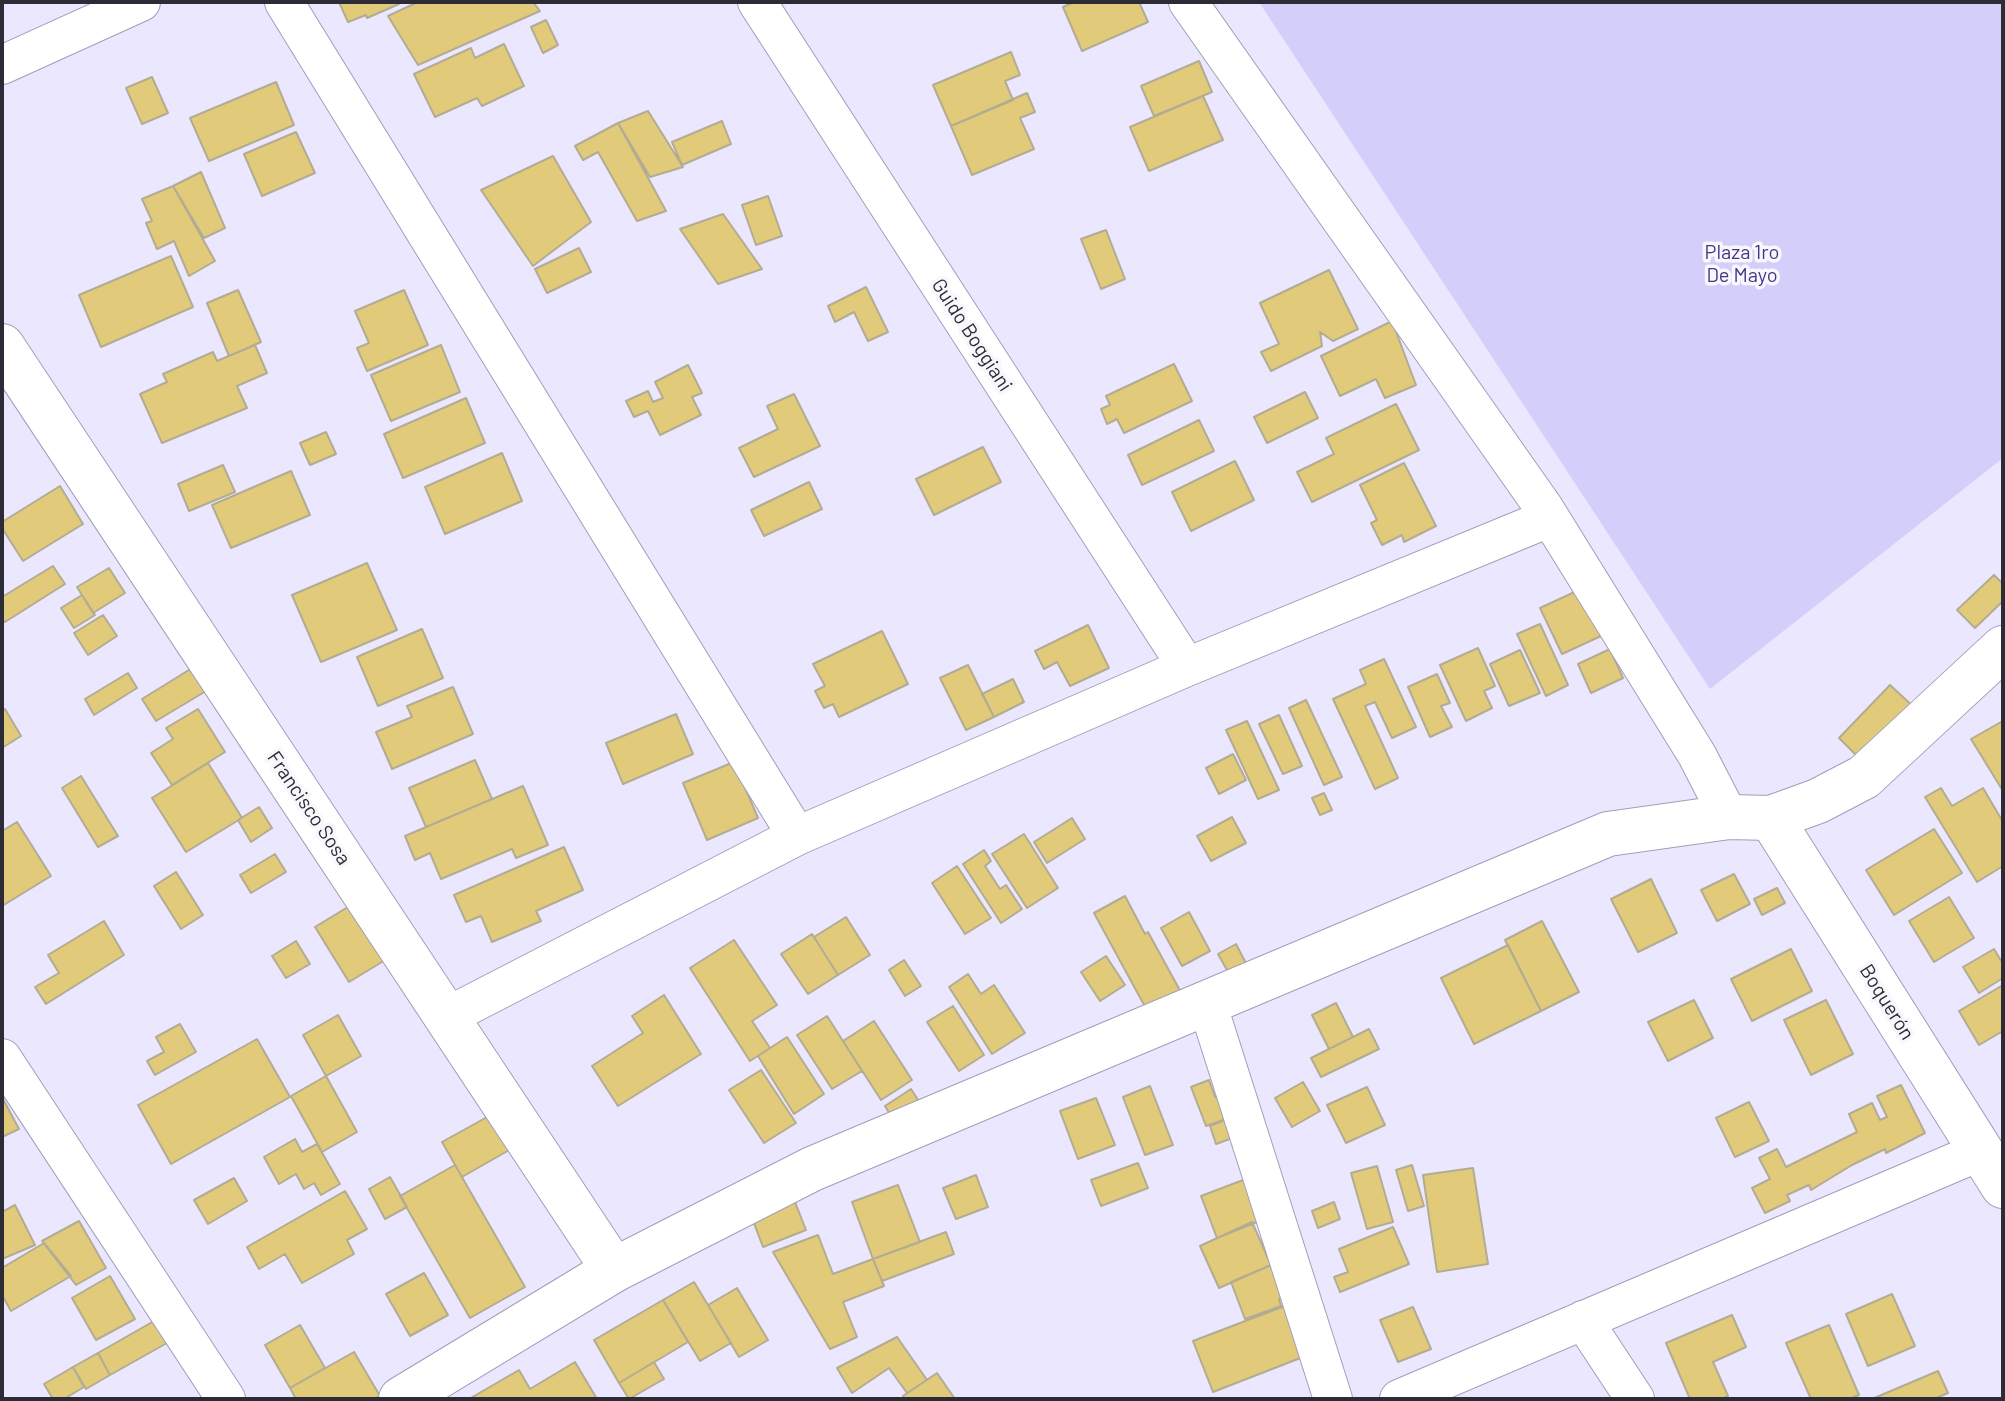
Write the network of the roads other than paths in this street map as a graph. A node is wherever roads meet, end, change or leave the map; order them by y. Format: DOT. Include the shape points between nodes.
graph roads {
  1 [pos="141,2"];
  2 [pos="284,2"];
  3 [pos="757,2"];
  4 [pos="1188,2"];
  5 [pos="2,65"];
  6 [pos="2,346"];
  7 [pos="1549,518"];
  8 [pos="2003,648"];
  9 [pos="1187,667"];
  10 [pos="1750,817"];
  11 [pos="797,836"];
  12 [pos="1207,1003"];
  13 [pos="448,1016"];
  14 [pos="2,1058"];
  15 [pos="1996,1172"];
  16 [pos="614,1270"];
  17 [pos="1583,1320"];
  18 [pos="226,1399"];
  19 [pos="401,1399"];
  20 [pos="1333,1399"];
  21 [pos="1399,1399"];
  22 [pos="1635,1399"];
  1 -- 5 [label="street"];
  2 -- 11 [label="street"];
  3 -- 9 [label="street, Guido Boggiani"];
  4 -- 7 [label="street"];
  6 -- 13 [label="main road, Francisco Sosa"];
  7 -- 9 [label="street"];
  7 -- 10 [label="street" via="1697,755"];
  8 -- 10 [label="main road" via="1864,777 1818,801"];
  9 -- 11 [label="street"];
  10 -- 12 [label="main road" via="1608,834"];
  10 -- 15 [label="main road, Boquerón"];
  11 -- 13 [label="street"];
  12 -- 16 [label="main road" via="812,1169"];
  12 -- 20 [label="street"];
  13 -- 16 [label="main road, Francisco Sosa"];
  14 -- 18 [label="street"];
  15 -- 17 [label="street"];
  16 -- 19 [label="main road"];
  17 -- 21 [label="street"];
  17 -- 22 [label="street"];
}
